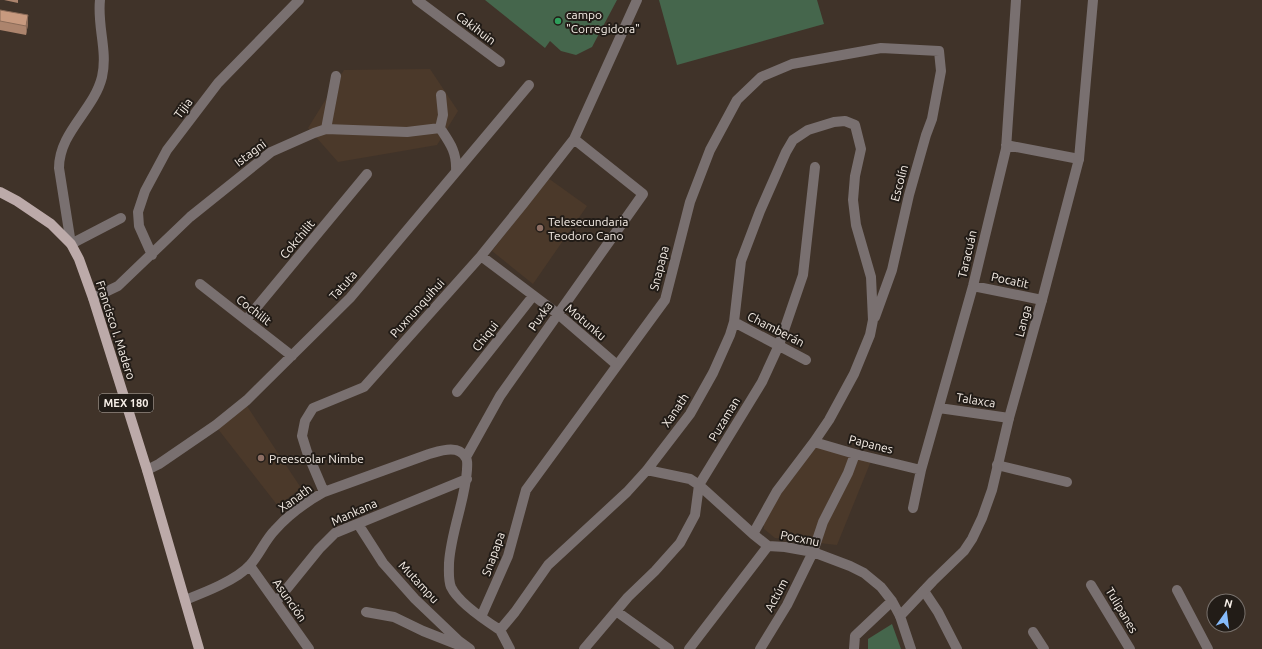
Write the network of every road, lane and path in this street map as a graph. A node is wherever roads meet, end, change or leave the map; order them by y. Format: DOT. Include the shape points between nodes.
graph roads {
  1 [pos="100,0"];
  2 [pos="300,0"];
  3 [pos="417,0"];
  4 [pos="637,0"];
  5 [pos="1016,0"];
  6 [pos="1092,0"];
  7 [pos="939,51"];
  8 [pos="500,62"];
  9 [pos="336,76"];
  10 [pos="529,85"];
  11 [pos="441,95"];
  12 [pos="440,128"];
  13 [pos="326,129"];
  14 [pos="576,135"];
  15 [pos="1006,145"];
  16 [pos="1079,158"];
  17 [pos="815,167"];
  18 [pos="456,171"];
  19 [pos="368,174"];
  20 [pos="0,192"];
  21 [pos="121,218"];
  22 [pos="71,244"];
  23 [pos="152,255"];
  24 [pos="481,256"];
  25 [pos="200,284"];
  26 [pos="973,286"];
  27 [pos="533,296"];
  28 [pos="93,298"];
  29 [pos="1042,300"];
  30 [pos="558,314"];
  31 [pos="246,320"];
  32 [pos="873,320"];
  33 [pos="734,322"];
  34 [pos="779,345"];
  35 [pos="292,356"];
  36 [pos="806,360"];
  37 [pos="617,365"];
  38 [pos="457,392"];
  39 [pos="939,408"];
  40 [pos="1009,418"];
  41 [pos="814,442"];
  42 [pos="855,454"];
  43 [pos="466,457"];
  44 [pos="997,465"];
  45 [pos="147,470"];
  46 [pos="647,470"];
  47 [pos="921,470"];
  48 [pos="467,479"];
  49 [pos="1067,482"];
  50 [pos="699,485"];
  51 [pos="324,492"];
  52 [pos="913,508"];
  53 [pos="358,524"];
  54 [pos="753,534"];
  55 [pos="768,546"];
  56 [pos="813,552"];
  57 [pos="250,566"];
  58 [pos="1091,585"];
  59 [pos="1178,590"];
  60 [pos="924,591"];
  61 [pos="185,600"];
  62 [pos="276,602"];
  63 [pos="892,602"];
  64 [pos="616,611"];
  65 [pos="366,612"];
  66 [pos="900,616"];
  67 [pos="481,617"];
  68 [pos="500,630"];
  69 [pos="1033,632"];
  70 [pos="199,649"];
  71 [pos="309,649"];
  72 [pos="470,649"];
  73 [pos="510,649"];
  74 [pos="584,649"];
  75 [pos="668,649"];
  76 [pos="689,649"];
  77 [pos="760,649"];
  78 [pos="854,649"];
  79 [pos="911,649"];
  80 [pos="956,649"];
  81 [pos="1044,649"];
  82 [pos="1130,649"];
  83 [pos="1208,649"];
  1 -- 22 [label="street" via="104,60 102,77 97,91 64,143 59,157"];
  2 -- 23 [label="street, Tijia" via="218,83 167,150 145,192 138,212 139,226"];
  3 -- 8 [label="street, Cakihuin"];
  4 -- 14 [label="street, Puxnunquihui"];
  5 -- 15 [label="street, Taracuán"];
  6 -- 16 [label="street, Langa"];
  7 -- 32 [label="street, Escolín" via="941,71 932,119 909,195 892,270"];
  7 -- 37 [label="street, Snapapa" via="881,48 792,64 761,77 737,100 710,150 690,202 664,300"];
  9 -- 13 [label="street"];
  10 -- 18 [label="street, Tatuta"];
  11 -- 12 [label="street" via="443,115"];
  12 -- 13 [label="street, Istagni" via="407,132"];
  12 -- 18 [label="street" via="454,150"];
  13 -- 23 [label="street, Istagni" via="271,152 190,217"];
  14 -- 24 [label="street, Puxnunquihui"];
  14 -- 30 [label="street, Puxka" via="643,194"];
  15 -- 16 [label="street"];
  15 -- 26 [label="street, Taracuán"];
  16 -- 29 [label="street, Langa"];
  17 -- 34 [label="street, Puzaman" via="803,275"];
  18 -- 35 [label="street, Tatuta" via="350,298"];
  19 -- 31 [label="street, Cokchilit"];
  20 -- 22 [label="main road, Francisco I. Madero / MEX 180" via="46,221"];
  21 -- 22 [label="street"];
  22 -- 28 [label="main road, Francisco I. Madero / MEX 180"];
  23 -- 28 [label="street, Istagni" via="118,286"];
  24 -- 27 [label="street, Motunku"];
  24 -- 51 [label="street, Puxnunquihui" via="364,386 313,408 305,421 302,436"];
  25 -- 31 [label="street, Cochilit"];
  26 -- 29 [label="street, Pocatit"];
  26 -- 39 [label="street, Taracuán"];
  27 -- 30 [label="street, Motunku"];
  27 -- 38 [label="street, Chiqui"];
  28 -- 45 [label="main road, Francisco I. Madero / MEX 180"];
  29 -- 40 [label="street, Langa"];
  30 -- 37 [label="street, Motunku"];
  30 -- 43 [label="street, Puxka" via="500,396"];
  31 -- 35 [label="street, Cochilit"];
  32 -- 33 [label="street, Xanath" via="871,277 856,225 853,200 861,149 854,125 834,122 808,130 793,140 786,152 741,262"];
  32 -- 41 [label="street, Xanath" via="870,335 854,374"];
  33 -- 34 [label="street, Chamberán"];
  33 -- 46 [label="street, Xanath" via="713,373 690,414"];
  34 -- 36 [label="street, Chamberán"];
  34 -- 50 [label="street, Puzaman" via="762,382"];
  35 -- 45 [label="street, Tatuta" via="247,400 216,425"];
  37 -- 67 [label="street, Snapapa" via="526,490 508,556"];
  39 -- 40 [label="street, Talaxca"];
  39 -- 47 [label="street, Taracuán"];
  40 -- 44 [label="street, Langa"];
  41 -- 42 [label="street, Papanes"];
  41 -- 54 [label="street, Xanath" via="777,491"];
  42 -- 47 [label="street, Papanes"];
  42 -- 56 [label="street" via="823,522"];
  43 -- 48 [label="street"];
  43 -- 51 [label="street, Xanath" via="458,451 446,449"];
  44 -- 49 [label="street"];
  44 -- 60 [label="street, Langa" via="992,490 972,539 964,552"];
  45 -- 61 [label="main road, Francisco I. Madero / MEX 180"];
  46 -- 50 [label="street, Pocxnu" via="690,479"];
  46 -- 68 [label="street, Xanath" via="627,492 548,565"];
  47 -- 52 [label="street, Taracuán"];
  48 -- 53 [label="street, Mankana"];
  48 -- 67 [label="street" via="450,547 448,573 452,587 460,598"];
  50 -- 54 [label="street, Pocxnu"];
  50 -- 64 [label="street, Puzaman" via="695,515 680,543"];
  51 -- 57 [label="street, Xanath" via="293,513 274,530"];
  53 -- 62 [label="street, Mankana" via="335,534"];
  53 -- 72 [label="street, Mutampu" via="383,563 410,594"];
  54 -- 55 [label="street, Pocxnu"];
  55 -- 56 [label="street, Pocxnu"];
  55 -- 76 [label="street"];
  56 -- 63 [label="street, Pocxnu" via="864,573"];
  56 -- 77 [label="street, Actúm" via="787,605"];
  57 -- 61 [label="street, Xanath" via="214,588"];
  57 -- 62 [label="street, Asunción"];
  58 -- 82 [label="street, Tulipanes"];
  59 -- 83 [label="street"];
  60 -- 66 [label="street, Langa"];
  60 -- 80 [label="street" via="938,612"];
  61 -- 70 [label="main road, Francisco I. Madero / MEX 180"];
  62 -- 71 [label="street, Asunción"];
  63 -- 66 [label="street, Pocxnu"];
  63 -- 78 [label="street" via="855,636"];
  64 -- 74 [label="street, Puzaman"];
  64 -- 75 [label="street"];
  65 -- 72 [label="street, Mutampu" via="394,617"];
  66 -- 79 [label="street, Pocxnu"];
  67 -- 68 [label="street"];
  68 -- 73 [label="street"];
  69 -- 81 [label="street"];
}
